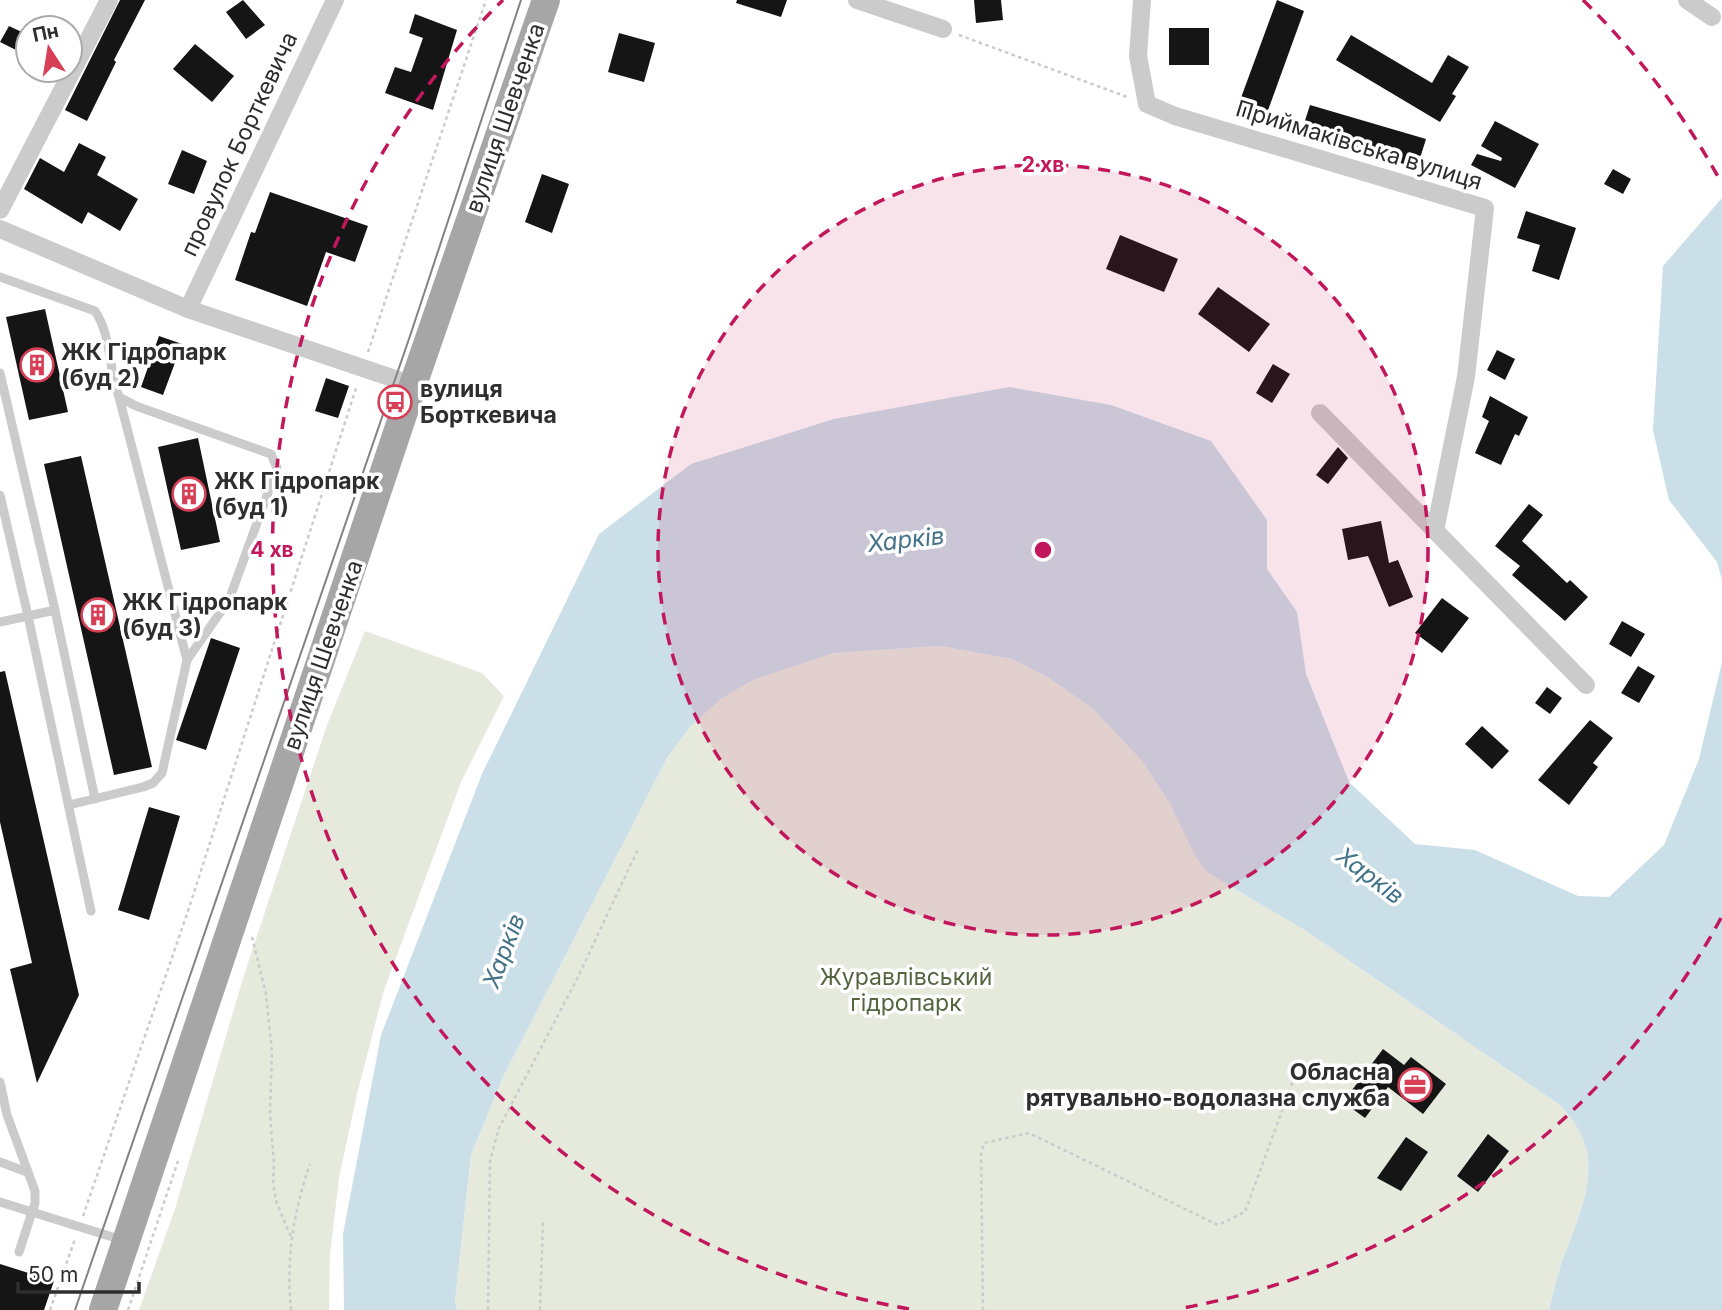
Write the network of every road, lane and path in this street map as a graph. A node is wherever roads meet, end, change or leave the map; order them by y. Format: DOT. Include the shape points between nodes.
graph roads {
  1 [pos="109,0"];
  2 [pos="335,0"];
  3 [pos="486,0"];
  4 [pos="546,0"];
  5 [pos="857,0"];
  6 [pos="1142,0"];
  7 [pos="1688,0"];
  8 [pos="1712,17"];
  9 [pos="943,29"];
  10 [pos="1147,104"];
  11 [pos="0,210"];
  12 [pos="0,229"];
  13 [pos="0,277"];
  14 [pos="188,309"];
  15 [pos="362,368"];
  16 [pos="0,373"];
  17 [pos="413,385"];
  18 [pos="119,397"];
  19 [pos="1320,413"];
  20 [pos="0,495"];
  21 [pos="1435,531"];
  22 [pos="55,610"];
  23 [pos="28,616"];
  24 [pos="0,622"];
  25 [pos="187,660"];
  26 [pos="1586,685"];
  27 [pos="95,799"];
  28 [pos="69,804"];
  29 [pos="639,847"];
  30 [pos="91,911"];
  31 [pos="251,930"];
  32 [pos="1346,1078"];
  33 [pos="0,1082"];
  34 [pos="0,1163"];
  35 [pos="310,1164"];
  36 [pos="27,1171"];
  37 [pos="0,1202"];
  38 [pos="31,1212"];
  39 [pos="543,1222"];
  40 [pos="78,1228"];
  41 [pos="291,1237"];
  42 [pos="126,1242"];
  43 [pos="19,1252"];
  44 [pos="50,1310"];
  45 [pos="103,1310"];
  46 [pos="291,1310"];
  47 [pos="488,1310"];
  48 [pos="540,1310"];
  49 [pos="983,1310"];
  1 -- 11 [label="street"];
  2 -- 14 [label="street, провулок Борткевича"];
  3 -- 15 [label="path"];
  4 -- 17 [label="main road, вулиця Шевченка"];
  5 -- 9 [label="street"];
  6 -- 10 [label="street" via="1138,57"];
  7 -- 8 [label="street"];
  9 -- 10 [label="path"];
  10 -- 21 [label="street, Приймаківська вулиця" via="1485,208 1466,377"];
  12 -- 14 [label="street"];
  13 -- 18 [label="lane" via="95,311 104,324"];
  14 -- 15 [label="street"];
  15 -- 17 [label="street"];
  15 -- 40 [label="path" via="188,911"];
  16 -- 22 [label="lane"];
  17 -- 42 [label="main road, вулиця Шевченка"];
  18 -- 25 [label="lane"];
  18 -- 25 [label="lane" via="271,454 277,468 229,600"];
  19 -- 21 [label="street"];
  20 -- 23 [label="lane"];
  21 -- 26 [label="street"];
  22 -- 23 [label="lane"];
  22 -- 27 [label="lane"];
  23 -- 24 [label="lane"];
  23 -- 28 [label="lane"];
  25 -- 27 [label="lane" via="162,773 143,787"];
  27 -- 28 [label="lane"];
  28 -- 30 [label="lane"];
  29 -- 47 [label="path" via="499,1128 490,1161"];
  31 -- 41 [label="path" via="266,994 272,1052 273,1183"];
  32 -- 49 [label="path" via="1313,1062 1299,1064 1245,1212 1218,1225 1029,1133 984,1143"];
  33 -- 36 [label="lane"];
  34 -- 36 [label="lane"];
  35 -- 41 [label="path"];
  36 -- 38 [label="lane" via="34,1191"];
  37 -- 38 [label="lane"];
  38 -- 40 [label="lane"];
  38 -- 43 [label="lane"];
  39 -- 48 [label="path"];
  40 -- 42 [label="lane"];
  40 -- 44 [label="path"];
  41 -- 46 [label="path"];
  42 -- 45 [label="main road, вулиця Шевченка"];
}
